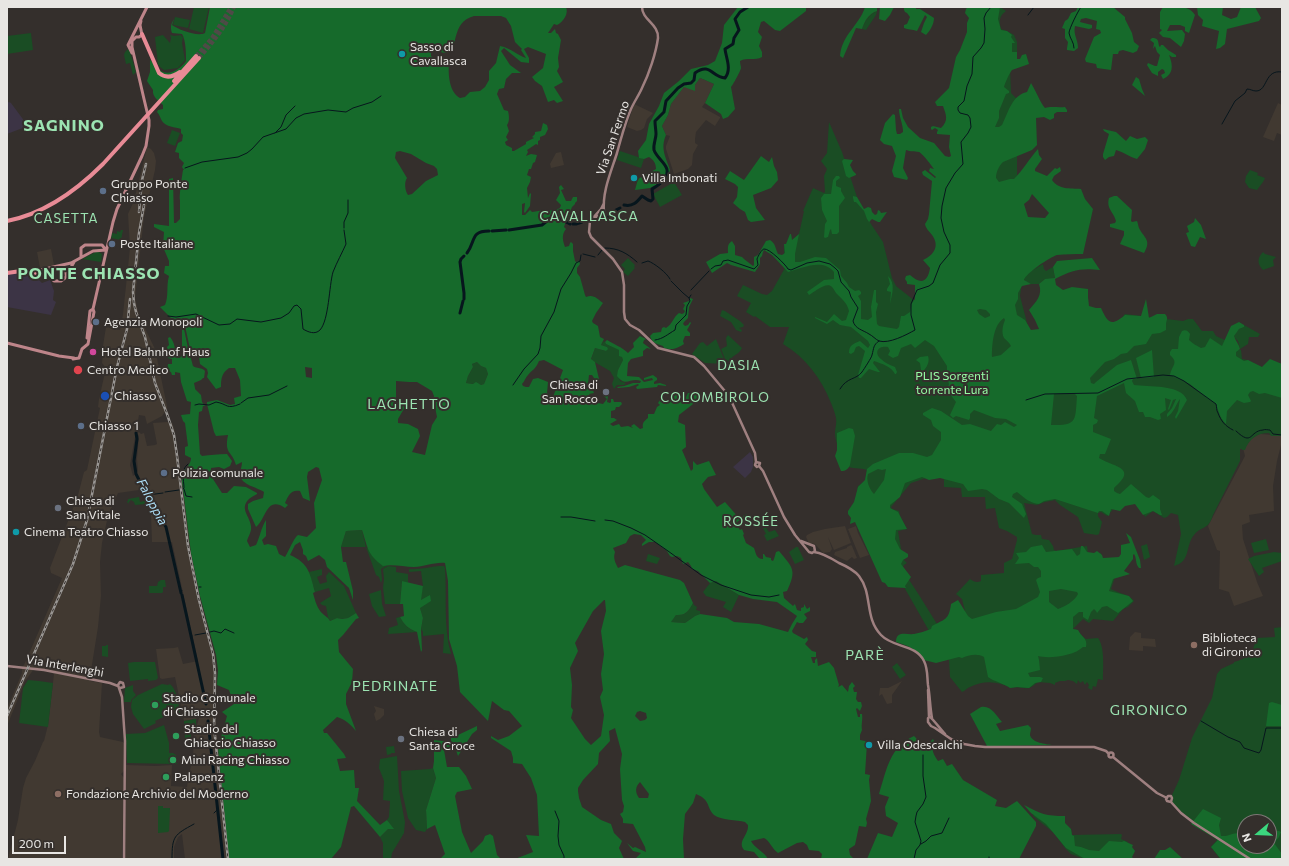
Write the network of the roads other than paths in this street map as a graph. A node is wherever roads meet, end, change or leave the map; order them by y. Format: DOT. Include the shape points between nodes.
graph roads {
  1 [pos="147,7"];
  2 [pos="642,7"];
  3 [pos="138,32"];
  4 [pos="136,37"];
  5 [pos="130,47"];
  6 [pos="604,203"];
  7 [pos="604,212"];
  8 [pos="599,213"];
  9 [pos="7,220"];
  10 [pos="108,240"];
  11 [pos="87,245"];
  12 [pos="102,246"];
  13 [pos="81,250"];
  14 [pos="99,250"];
  15 [pos="106,250"];
  16 [pos="88,253"];
  17 [pos="81,257"];
  18 [pos="104,259"];
  19 [pos="75,261"];
  20 [pos="59,266"];
  21 [pos="40,270"];
  22 [pos="7,272"];
  23 [pos="45,274"];
  24 [pos="66,276"];
  25 [pos="7,343"];
  26 [pos="84,347"];
  27 [pos="72,359"];
  28 [pos="800,541"];
  29 [pos="811,544"];
  30 [pos="815,547"];
  31 [pos="807,548"];
  32 [pos="814,552"];
  33 [pos="821,554"];
  34 [pos="7,666"];
  35 [pos="119,686"];
  36 [pos="124,687"];
  37 [pos="122,697"];
  38 [pos="931,718"];
  39 [pos="935,723"];
  40 [pos="933,727"];
  41 [pos="945,734"];
  42 [pos="957,742"];
  43 [pos="954,745"];
  44 [pos="124,859"];
  45 [pos="1250,859"];
  1 -- 3 [label="main road"];
  2 -- 6 [label="main road, Via San Fermo" via="644,16 654,26 658,40 642,87 630,111"];
  3 -- 4 [label="main road" via="134,35"];
  3 -- 4 [label="main road" via="140,37"];
  3 -- 5 [label="main road" via="128,45"];
  3 -- 9 [label="highway" via="156,70 163,76 175,76 196,57 93,173 58,198"];
  4 -- 5 [label="main road"];
  5 -- 10 [label="main road" via="149,126 146,146 117,209"];
  6 -- 7 [label="main road, Via San Fermo"];
  6 -- 8 [label="main road, Via San Fermo"];
  7 -- 8 [label="main road" via="602,210"];
  7 -- 8 [label="main road" via="602,217"];
  8 -- 28 [label="main road" via="591,219 588,228 590,234 622,272 627,322 658,348 694,357 729,396 755,453 756,462 760,463 759,466 782,513"];
  10 -- 12 [label="main road"];
  10 -- 15 [label="main road"];
  11 -- 12 [label="main road"];
  11 -- 13 [label="main road"];
  11 -- 16 [label="main road" via="90,248"];
  12 -- 15 [label="main road"];
  13 -- 16 [label="main road"];
  13 -- 17 [label="main road"];
  14 -- 15 [label="main road"];
  14 -- 16 [label="main road"];
  14 -- 18 [label="main road"];
  15 -- 18 [label="main road"];
  16 -- 17 [label="main road"];
  17 -- 19 [label="main road"];
  18 -- 26 [label="main road" via="88,344"];
  19 -- 20 [label="main road"];
  19 -- 24 [label="main road"];
  20 -- 21 [label="main road"];
  20 -- 24 [label="main road" via="65,269"];
  21 -- 22 [label="highway"];
  22 -- 23 [label="highway"];
  23 -- 24 [label="main road" via="57,282"];
  25 -- 27 [label="main road"];
  26 -- 27 [label="main road" via="79,358"];
  26 -- 27 [label="main road" via="80,359"];
  28 -- 29 [label="main road"];
  28 -- 31 [label="main road"];
  29 -- 30 [label="main road"];
  29 -- 31 [label="main road"];
  30 -- 32 [label="main road"];
  30 -- 33 [label="main road"];
  31 -- 32 [label="main road"];
  32 -- 33 [label="main road"];
  33 -- 38 [label="main road" via="848,567 858,576 865,588 869,614 876,630 889,641 912,649 922,656 927,670"];
  34 -- 35 [label="main road, Via Interlenghi" via="44,670"];
  35 -- 36 [label="main road, Via Interlenghi"];
  35 -- 36 [label="main road" via="123,682"];
  35 -- 37 [label="main road"];
  36 -- 37 [label="main road"];
  37 -- 44 [label="main road" via="125,741"];
  38 -- 39 [label="main road"];
  38 -- 40 [label="main road" via="928,719 928,723"];
  39 -- 40 [label="main road"];
  39 -- 41 [label="main road"];
  40 -- 41 [label="main road"];
  41 -- 42 [label="main road"];
  42 -- 43 [label="main road"];
  42 -- 45 [label="main road" via="985,748 1094,747 1106,751 1110,758 1113,756 1157,793 1166,798 1172,797 1171,802 1194,823"];
}
